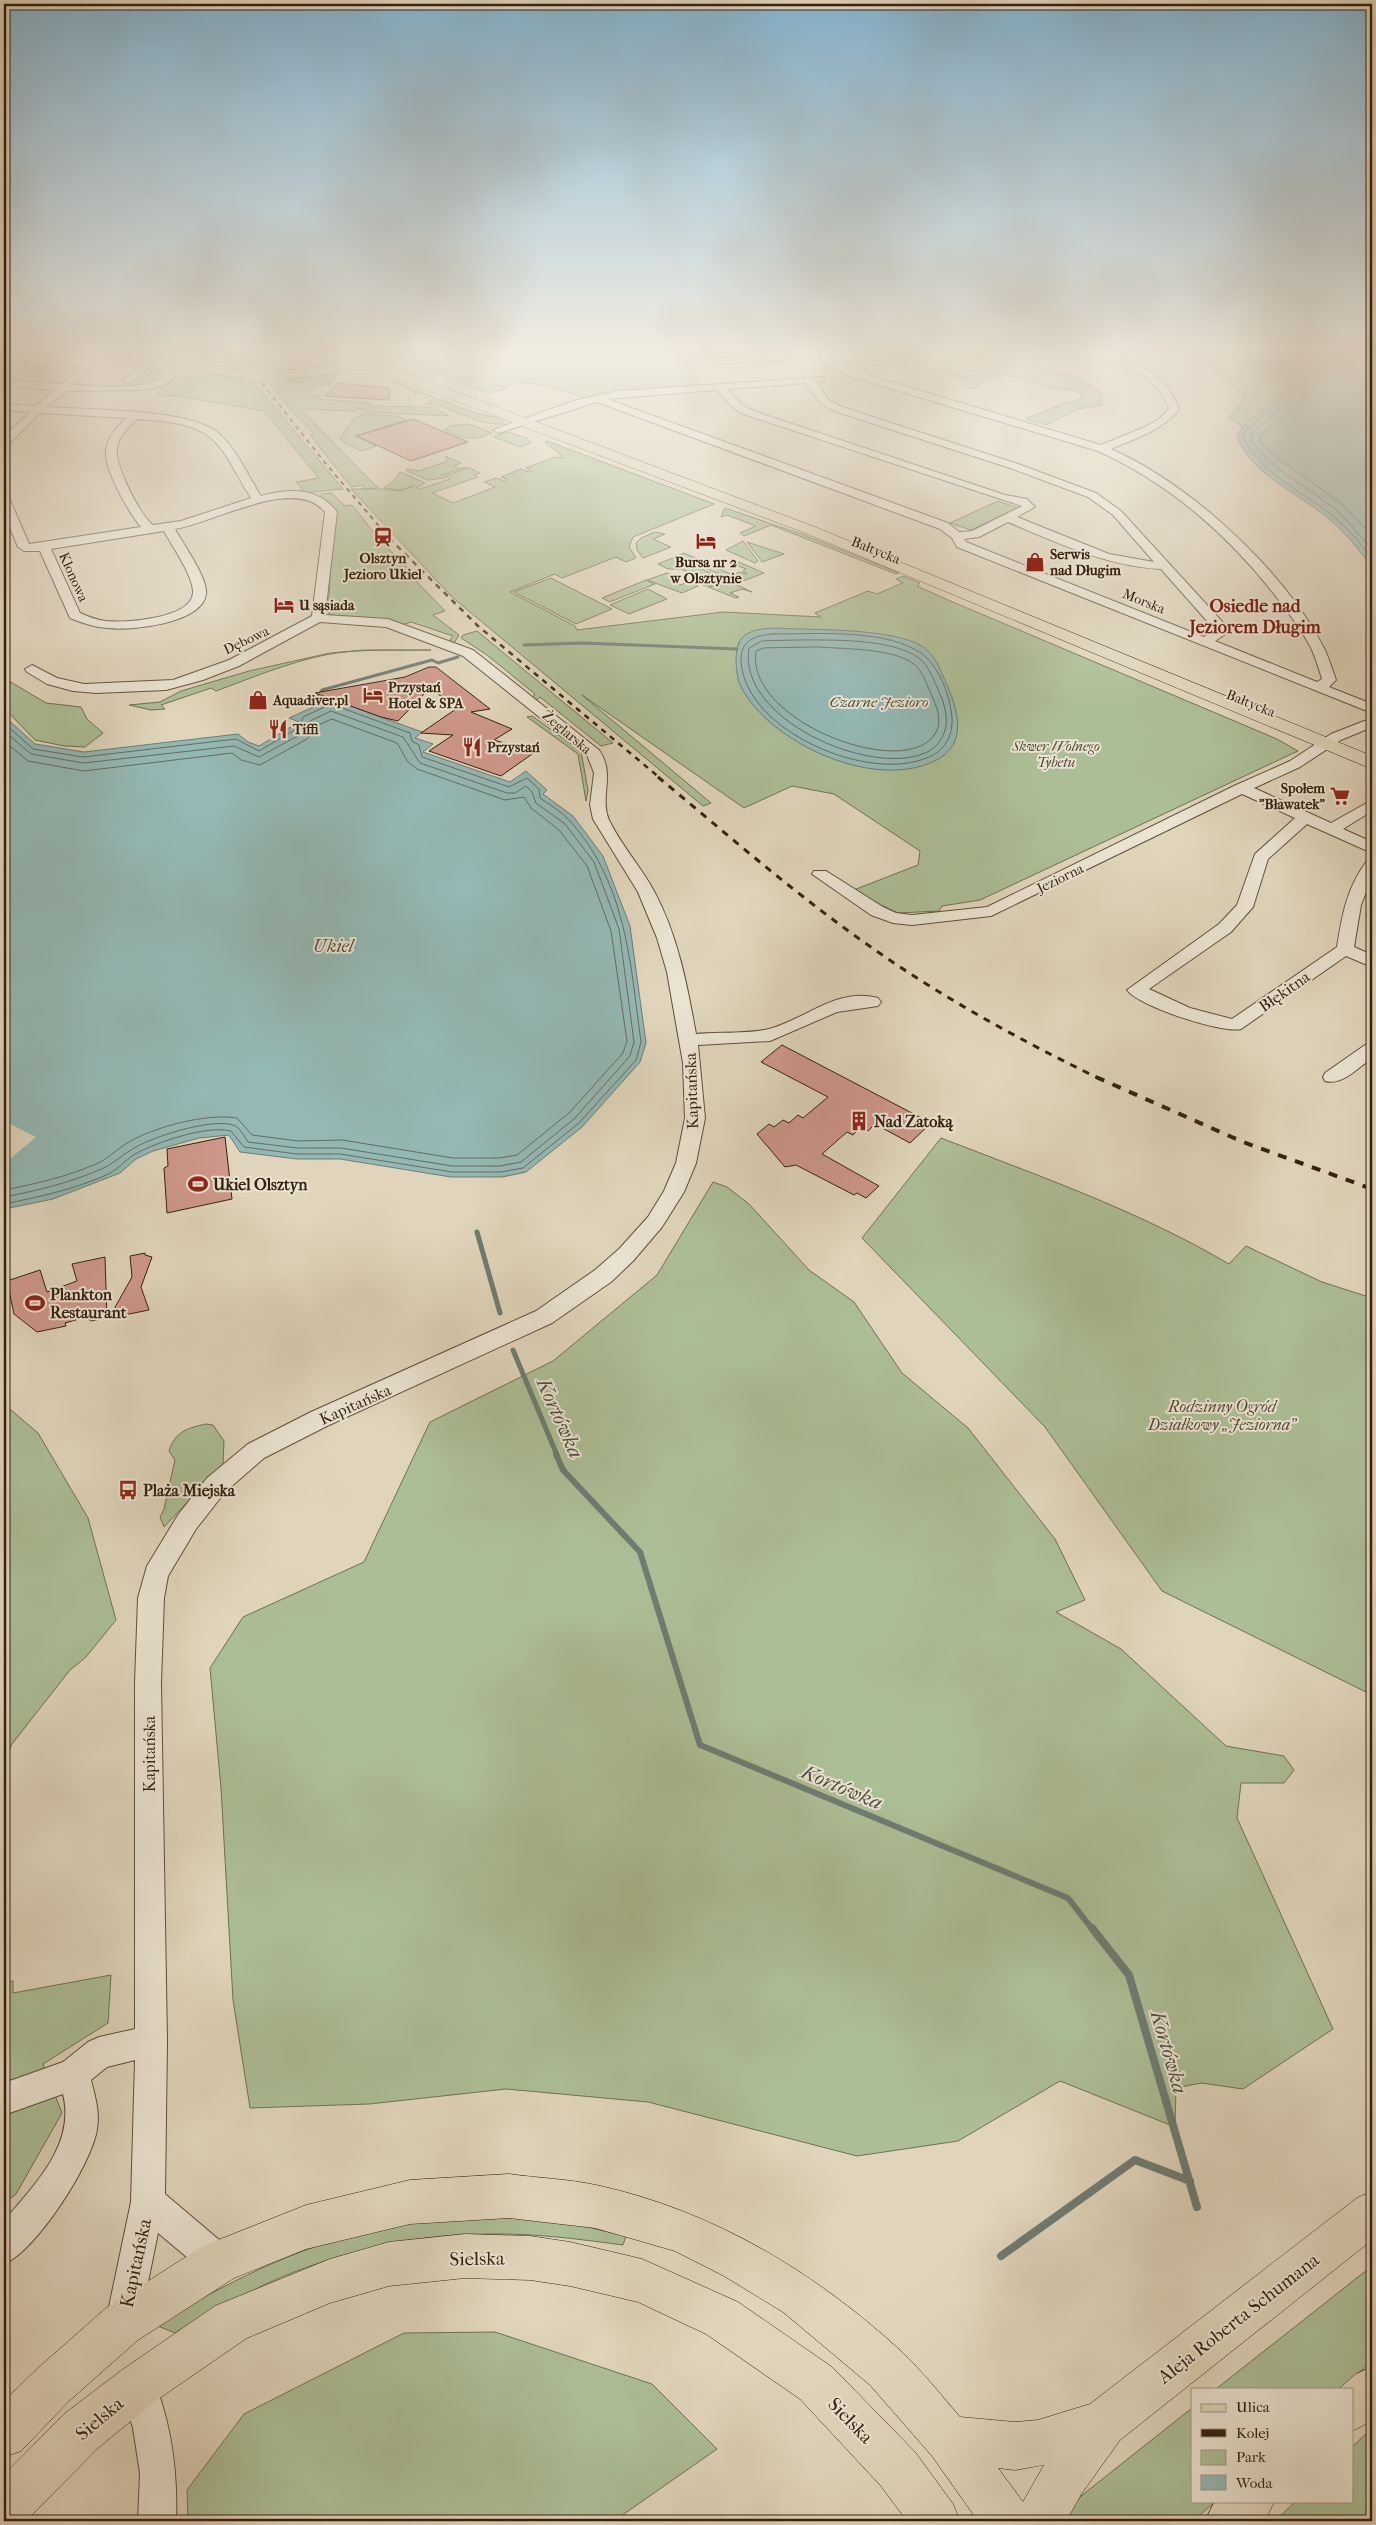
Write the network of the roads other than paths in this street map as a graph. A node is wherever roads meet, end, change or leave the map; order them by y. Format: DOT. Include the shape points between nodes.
graph roads {
  1 [pos="114,466"];
  2 [pos="235,466"];
  3 [pos="648,466"];
  4 [pos="779,466"];
  5 [pos="907,466"];
  6 [pos="1013,466"];
  7 [pos="1139,466"];
  8 [pos="4,500"];
  9 [pos="258,500"];
  10 [pos="1009,518"];
  11 [pos="168,526"];
  12 [pos="149,528"];
  13 [pos="957,536"];
  14 [pos="44,547"];
  15 [pos="1166,566"];
  16 [pos="318,618"];
  17 [pos="1205,642"];
  18 [pos="32,669"];
  19 [pos="1319,688"];
  20 [pos="1372,709"];
  21 [pos="1370,724"];
  22 [pos="1339,743"];
  23 [pos="1372,751"];
  24 [pos="1372,763"];
  25 [pos="1241,788"];
  26 [pos="1372,805"];
  27 [pos="1304,818"];
  28 [pos="1332,829"];
  29 [pos="1372,848"];
  30 [pos="1372,864"];
  31 [pos="820,874"];
  32 [pos="1345,949"];
  33 [pos="1372,962"];
  34 [pos="872,1002"];
  35 [pos="688,1040"];
  36 [pos="1372,1049"];
  37 [pos="1332,1077"];
  38 [pos="150,2041"];
  39 [pos="73,2074"];
  40 [pos="4,2099"];
  41 [pos="148,2202"];
  42 [pos="1372,2214"];
  43 [pos="4,2247"];
  44 [pos="219,2262"];
  45 [pos="122,2324"];
  46 [pos="138,2386"];
  47 [pos="1372,2390"];
  48 [pos="1354,2406"];
  49 [pos="1103,2423"];
  50 [pos="4,2434"];
  51 [pos="949,2439"];
  52 [pos="1250,2502"];
  53 [pos="4,2509"];
  54 [pos="157,2521"];
  55 [pos="936,2521"];
  56 [pos="1007,2521"];
  57 [pos="1039,2521"];
  58 [pos="1230,2521"];
  1 -- 12 [label="street"];
  2 -- 9 [label="street"];
  3 -- 22 [label="main road, Bałtycka"];
  4 -- 13 [label="street, Morska" via="944,526"];
  5 -- 10 [label="street" via="1003,498 1024,501 1029,507"];
  6 -- 15 [label="street" via="1092,495 1117,513"];
  7 -- 19 [label="street" via="1165,483 1226,535 1299,618 1317,646 1330,680"];
  8 -- 14 [label="street" via="24,547"];
  9 -- 11 [label="street"];
  9 -- 16 [label="street" via="278,495 305,496 320,502 331,512"];
  10 -- 13 [label="street" via="975,534"];
  10 -- 15 [label="street" via="1122,562"];
  11 -- 12 [label="street"];
  11 -- 14 [label="street, Klonowa" via="199,584 200,592 197,600 186,610 148,623 104,624 75,615"];
  12 -- 14 [label="street"];
  13 -- 17 [label="street, Morska" via="961,544"];
  15 -- 17 [label="street" via="1223,631"];
  16 -- 18 [label="street, Dębowa" via="252,656 179,684 85,689 48,681"];
  16 -- 35 [label="street, Żeglarska" via="388,623 468,653 592,750 600,769 598,812 657,915 676,972"];
  17 -- 19 [label="street, Morska"];
  19 -- 20 [label="street, Morska"];
  21 -- 22 [label="street" via="1365,737"];
  22 -- 23 [label="main road, Bałtycka"];
  22 -- 24 [label="main road, Bałtycka"];
  22 -- 25 [label="street, Jeziorna" via="1314,761 1294,764"];
  25 -- 27 [label="street"];
  25 -- 31 [label="street, Jeziorna" via="1018,899 981,913 912,920 893,918"];
  26 -- 28 [label="street"];
  27 -- 28 [label="street"];
  27 -- 32 [label="street, Błękitna" via="1261,857 1245,907 1225,928 1136,990 1215,1023 1235,1025"];
  28 -- 29 [label="street"];
  30 -- 32 [label="street" via="1361,878 1353,898"];
  32 -- 33 [label="street"];
  34 -- 35 [label="street, Kapitańska" via="855,1001 827,1007 770,1035"];
  35 -- 38 [label="street, Kapitańska" via="695,1118 689,1154 668,1203 626,1255 577,1296 544,1317 256,1451 216,1485 166,1555 156,1574 151,1598 148,1684"];
  36 -- 37 [label="street"];
  38 -- 39 [label="street" via="99,2053"];
  38 -- 41 [label="street, Kapitańska"];
  39 -- 40 [label="street"];
  39 -- 43 [label="street" via="82,2113 81,2130 68,2165"];
  41 -- 44 [label="street, Kapitańska"];
  41 -- 45 [label="street, Kapitańska"];
  42 -- 49 [label="main road, Aleja Roberta Schumana"];
  44 -- 45 [label="main road"];
  44 -- 51 [label="main road" via="306,2227 410,2202 509,2196 595,2206 682,2231 740,2260 799,2296 886,2369"];
  45 -- 50 [label="main road"];
  46 -- 53 [label="main road, Sielska" via="81,2431"];
  46 -- 54 [label="street" via="151,2428 158,2474"];
  46 -- 55 [label="main road, Sielska" via="231,2322 330,2281 389,2264 465,2256 530,2258 570,2264 642,2281 722,2318 808,2378 898,2469"];
  47 -- 48 [label="main road"];
  49 -- 51 [label="main road, Aleja Roberta Schumana" via="1030,2445"];
  49 -- 57 [label="main road, Aleja Roberta Schumana" via="1065,2476"];
  51 -- 56 [label="main road"];
  52 -- 58 [label="main road"];
}
